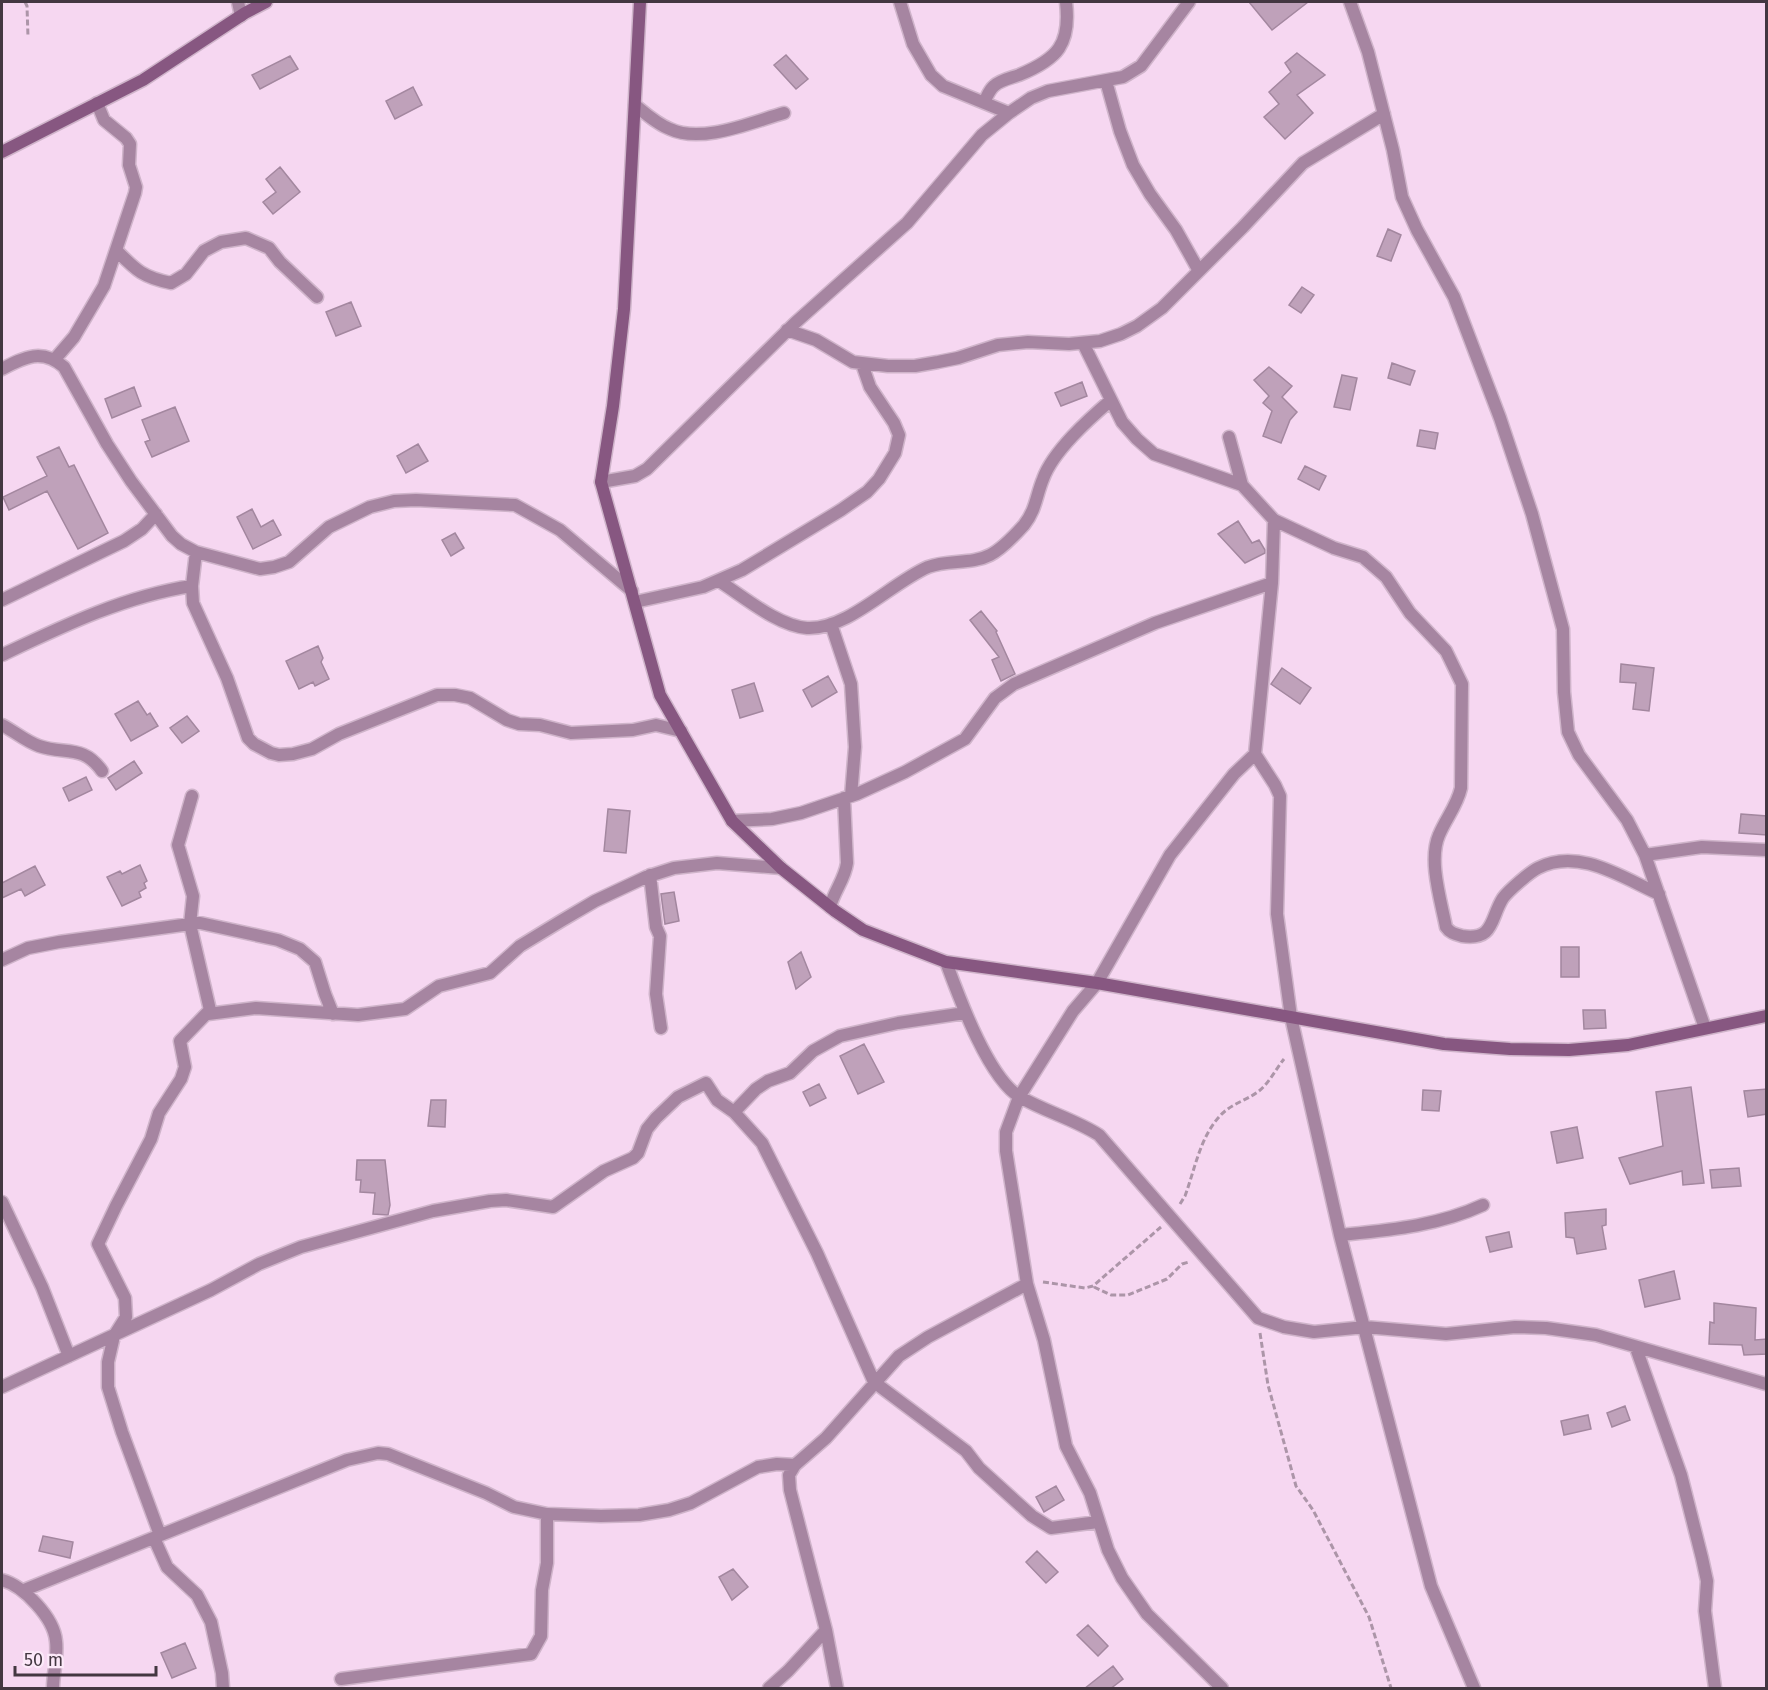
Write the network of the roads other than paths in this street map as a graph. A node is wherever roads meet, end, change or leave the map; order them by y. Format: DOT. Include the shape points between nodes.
graph roads {
  1 [pos="238,2"];
  2 [pos="266,2"];
  3 [pos="640,2"];
  4 [pos="900,2"];
  5 [pos="1066,2"];
  6 [pos="1350,2"];
  7 [pos="1184,3"];
  8 [pos="241,16"];
  9 [pos="1106,81"];
  10 [pos="984,102"];
  11 [pos="97,103"];
  12 [pos="635,105"];
  13 [pos="784,113"];
  14 [pos="1009,113"];
  15 [pos="1384,114"];
  16 [pos="2,152"];
  17 [pos="116,250"];
  18 [pos="1198,271"];
  19 [pos="317,297"];
  20 [pos="788,330"];
  21 [pos="1083,343"];
  22 [pos="55,359"];
  23 [pos="862,364"];
  24 [pos="2,369"];
  25 [pos="1111,400"];
  26 [pos="1229,436"];
  27 [pos="601,482"];
  28 [pos="1242,485"];
  29 [pos="156,514"];
  30 [pos="1274,520"];
  31 [pos="196,552"];
  32 [pos="719,581"];
  33 [pos="1272,583"];
  34 [pos="192,586"];
  35 [pos="633,596"];
  36 [pos="2,600"];
  37 [pos="831,624"];
  38 [pos="2,655"];
  39 [pos="2,725"];
  40 [pos="681,731"];
  41 [pos="1255,754"];
  42 [pos="102,771"];
  43 [pos="192,796"];
  44 [pos="848,797"];
  45 [pos="732,821"];
  46 [pos="1767,850"];
  47 [pos="1645,855"];
  48 [pos="781,868"];
  49 [pos="650,875"];
  50 [pos="1659,894"];
  51 [pos="830,907"];
  52 [pos="190,923"];
  53 [pos="2,960"];
  54 [pos="946,962"];
  55 [pos="1097,983"];
  56 [pos="965,1013"];
  57 [pos="208,1014"];
  58 [pos="333,1014"];
  59 [pos="1767,1016"];
  60 [pos="1291,1017"];
  61 [pos="661,1028"];
  62 [pos="1705,1028"];
  63 [pos="1019,1097"];
  64 [pos="734,1112"];
  65 [pos="2,1202"];
  66 [pos="1483,1205"];
  67 [pos="1340,1235"];
  68 [pos="1026,1280"];
  69 [pos="1365,1327"];
  70 [pos="114,1335"];
  71 [pos="1636,1347"];
  72 [pos="69,1356"];
  73 [pos="874,1382"];
  74 [pos="1767,1384"];
  75 [pos="2,1387"];
  76 [pos="795,1465"];
  77 [pos="548,1514"];
  78 [pos="1098,1522"];
  79 [pos="157,1536"];
  80 [pos="2,1580"];
  81 [pos="24,1590"];
  82 [pos="826,1630"];
  83 [pos="341,1680"];
  84 [pos="53,1689"];
  85 [pos="223,1689"];
  86 [pos="769,1689"];
  87 [pos="837,1689"];
  88 [pos="1222,1689"];
  89 [pos="1474,1689"];
  90 [pos="1715,1689"];
  1 -- 8 [label="street"];
  2 -- 8 [label="street"];
  3 -- 12 [label="street"];
  4 -- 10 [label="street" via="913,44 931,75 943,86"];
  5 -- 10 [label="street" via="1061,48 1041,65 993,86"];
  6 -- 15 [label="street"];
  7 -- 9 [label="street" via="1141,66 1123,77"];
  8 -- 11 [label="street" via="143,80"];
  9 -- 14 [label="street" via="1048,91"];
  9 -- 18 [label="street" via="1129,157"];
  10 -- 14 [label="street"];
  11 -- 16 [label="street"];
  11 -- 17 [label="street" via="104,120 130,144 129,165 136,187"];
  12 -- 13 [label="street" via="656,122 687,134 707,134"];
  12 -- 27 [label="street" via="624,309"];
  14 -- 20 [label="street" via="981,135 906,223"];
  15 -- 18 [label="street" via="1303,163"];
  15 -- 47 [label="street" via="1402,196 1454,297 1532,514 1563,629 1568,732 1579,755 1627,820"];
  17 -- 19 [label="street" via="151,279 171,283 186,274 204,251 221,242 246,238 269,248"];
  17 -- 22 [label="street" via="93,306"];
  18 -- 21 [label="street" via="1162,308 1137,326 1100,341"];
  20 -- 23 [label="street"];
  20 -- 27 [label="street" via="647,469 635,476"];
  21 -- 23 [label="street" via="998,345 915,366"];
  21 -- 25 [label="street"];
  22 -- 24 [label="street" via="28,356"];
  22 -- 29 [label="street" via="64,367 107,444"];
  23 -- 32 [label="street" via="870,387 900,435 886,470 867,492 841,510"];
  25 -- 28 [label="street" via="1122,422 1154,454"];
  25 -- 37 [label="street" via="1051,464 1034,512 998,550 982,559 941,562 928,567"];
  26 -- 28 [label="street"];
  27 -- 35 [label="street"];
  28 -- 30 [label="street"];
  29 -- 31 [label="street" via="172,536"];
  29 -- 36 [label="street" via="124,541"];
  30 -- 33 [label="street"];
  30 -- 50 [label="street" via="1363,557 1386,577 1410,613 1446,651 1462,684 1461,788 1458,802 1438,836 1435,855 1438,888 1449,931 1475,938 1482,934 1491,925 1504,896 1536,869 1552,862 1590,863"];
  31 -- 34 [label="street"];
  31 -- 35 [label="street" via="260,569 274,567 289,562 328,527 370,507 416,500 515,505 560,530"];
  32 -- 35 [label="street" via="703,587"];
  32 -- 37 [label="street" via="779,620 804,628"];
  33 -- 41 [label="street"];
  33 -- 44 [label="street" via="1155,623 1014,684 995,698 965,739 927,762"];
  34 -- 38 [label="street" via="119,604"];
  34 -- 40 [label="street" via="193,603 227,678 248,738 279,755 312,749 437,695 470,698 507,720 571,733 656,725"];
  35 -- 40 [label="street" via="660,695"];
  37 -- 44 [label="street" via="851,684 855,747"];
  39 -- 42 [label="street" via="35,745 85,754"];
  40 -- 45 [label="street"];
  41 -- 55 [label="street" via="1234,774 1170,855"];
  41 -- 60 [label="street" via="1280,796 1277,914"];
  43 -- 52 [label="street" via="178,839 193,896"];
  44 -- 45 [label="street" via="772,819"];
  44 -- 51 [label="street" via="846,871"];
  45 -- 48 [label="street"];
  46 -- 47 [label="street" via="1702,847"];
  47 -- 50 [label="street"];
  48 -- 49 [label="street" via="717,863"];
  48 -- 51 [label="street"];
  49 -- 58 [label="street" via="595,901 520,946 490,973 439,986 405,1009 358,1016"];
  49 -- 61 [label="street" via="660,936 656,994"];
  50 -- 62 [label="street"];
  51 -- 54 [label="street" via="864,930"];
  52 -- 53 [label="street" via="28,948"];
  52 -- 57 [label="street" via="210,1006"];
  52 -- 58 [label="street" via="278,940 300,949 315,962"];
  54 -- 55 [label="street"];
  54 -- 56 [label="street"];
  55 -- 60 [label="street"];
  55 -- 63 [label="street" via="1073,1011"];
  56 -- 63 [label="street" via="992,1064"];
  56 -- 64 [label="street" via="840,1036 813,1051 790,1073 756,1089"];
  57 -- 58 [label="street" via="256,1008"];
  57 -- 70 [label="street" via="180,1041 185,1067 181,1079 159,1113 151,1139 99,1241 127,1307 126,1317"];
  59 -- 62 [label="street"];
  60 -- 62 [label="street" via="1444,1044 1510,1049 1628,1045"];
  60 -- 67 [label="street"];
  63 -- 68 [label="street" via="1006,1132 1006,1151"];
  63 -- 69 [label="street" via="1099,1135 1258,1318 1314,1332"];
  64 -- 70 [label="street" via="717,1100 704,1083 678,1097 651,1123 633,1158 604,1171 553,1208 490,1201 433,1211 302,1247"];
  64 -- 73 [label="street" via="762,1143"];
  65 -- 72 [label="street"];
  66 -- 67 [label="street" via="1462,1215 1418,1226"];
  67 -- 69 [label="street"];
  68 -- 73 [label="street" via="928,1337 900,1356"];
  68 -- 78 [label="street" via="1044,1340 1066,1446 1090,1493"];
  69 -- 71 [label="street" via="1446,1334 1546,1328 1596,1335"];
  69 -- 89 [label="street" via="1431,1586"];
  70 -- 72 [label="street"];
  70 -- 79 [label="street" via="108,1387"];
  71 -- 74 [label="street"];
  71 -- 90 [label="street" via="1681,1475 1702,1558"];
  72 -- 75 [label="street"];
  73 -- 76 [label="street" via="826,1438"];
  73 -- 78 [label="street" via="966,1451 1032,1516 1051,1527"];
  76 -- 77 [label="street" via="758,1467 691,1503 669,1510 639,1515"];
  76 -- 82 [label="street" via="788,1479"];
  77 -- 79 [label="street" via="514,1508 486,1492 378,1453 347,1460"];
  77 -- 83 [label="street" via="541,1636 531,1654"];
  78 -- 88 [label="street" via="1122,1578 1147,1614"];
  79 -- 81 [label="street"];
  79 -- 85 [label="street" via="166,1567 197,1595 211,1622"];
  80 -- 81 [label="street"];
  81 -- 84 [label="street" via="45,1615 56,1638"];
  82 -- 86 [label="street"];
  82 -- 87 [label="street"];
}
